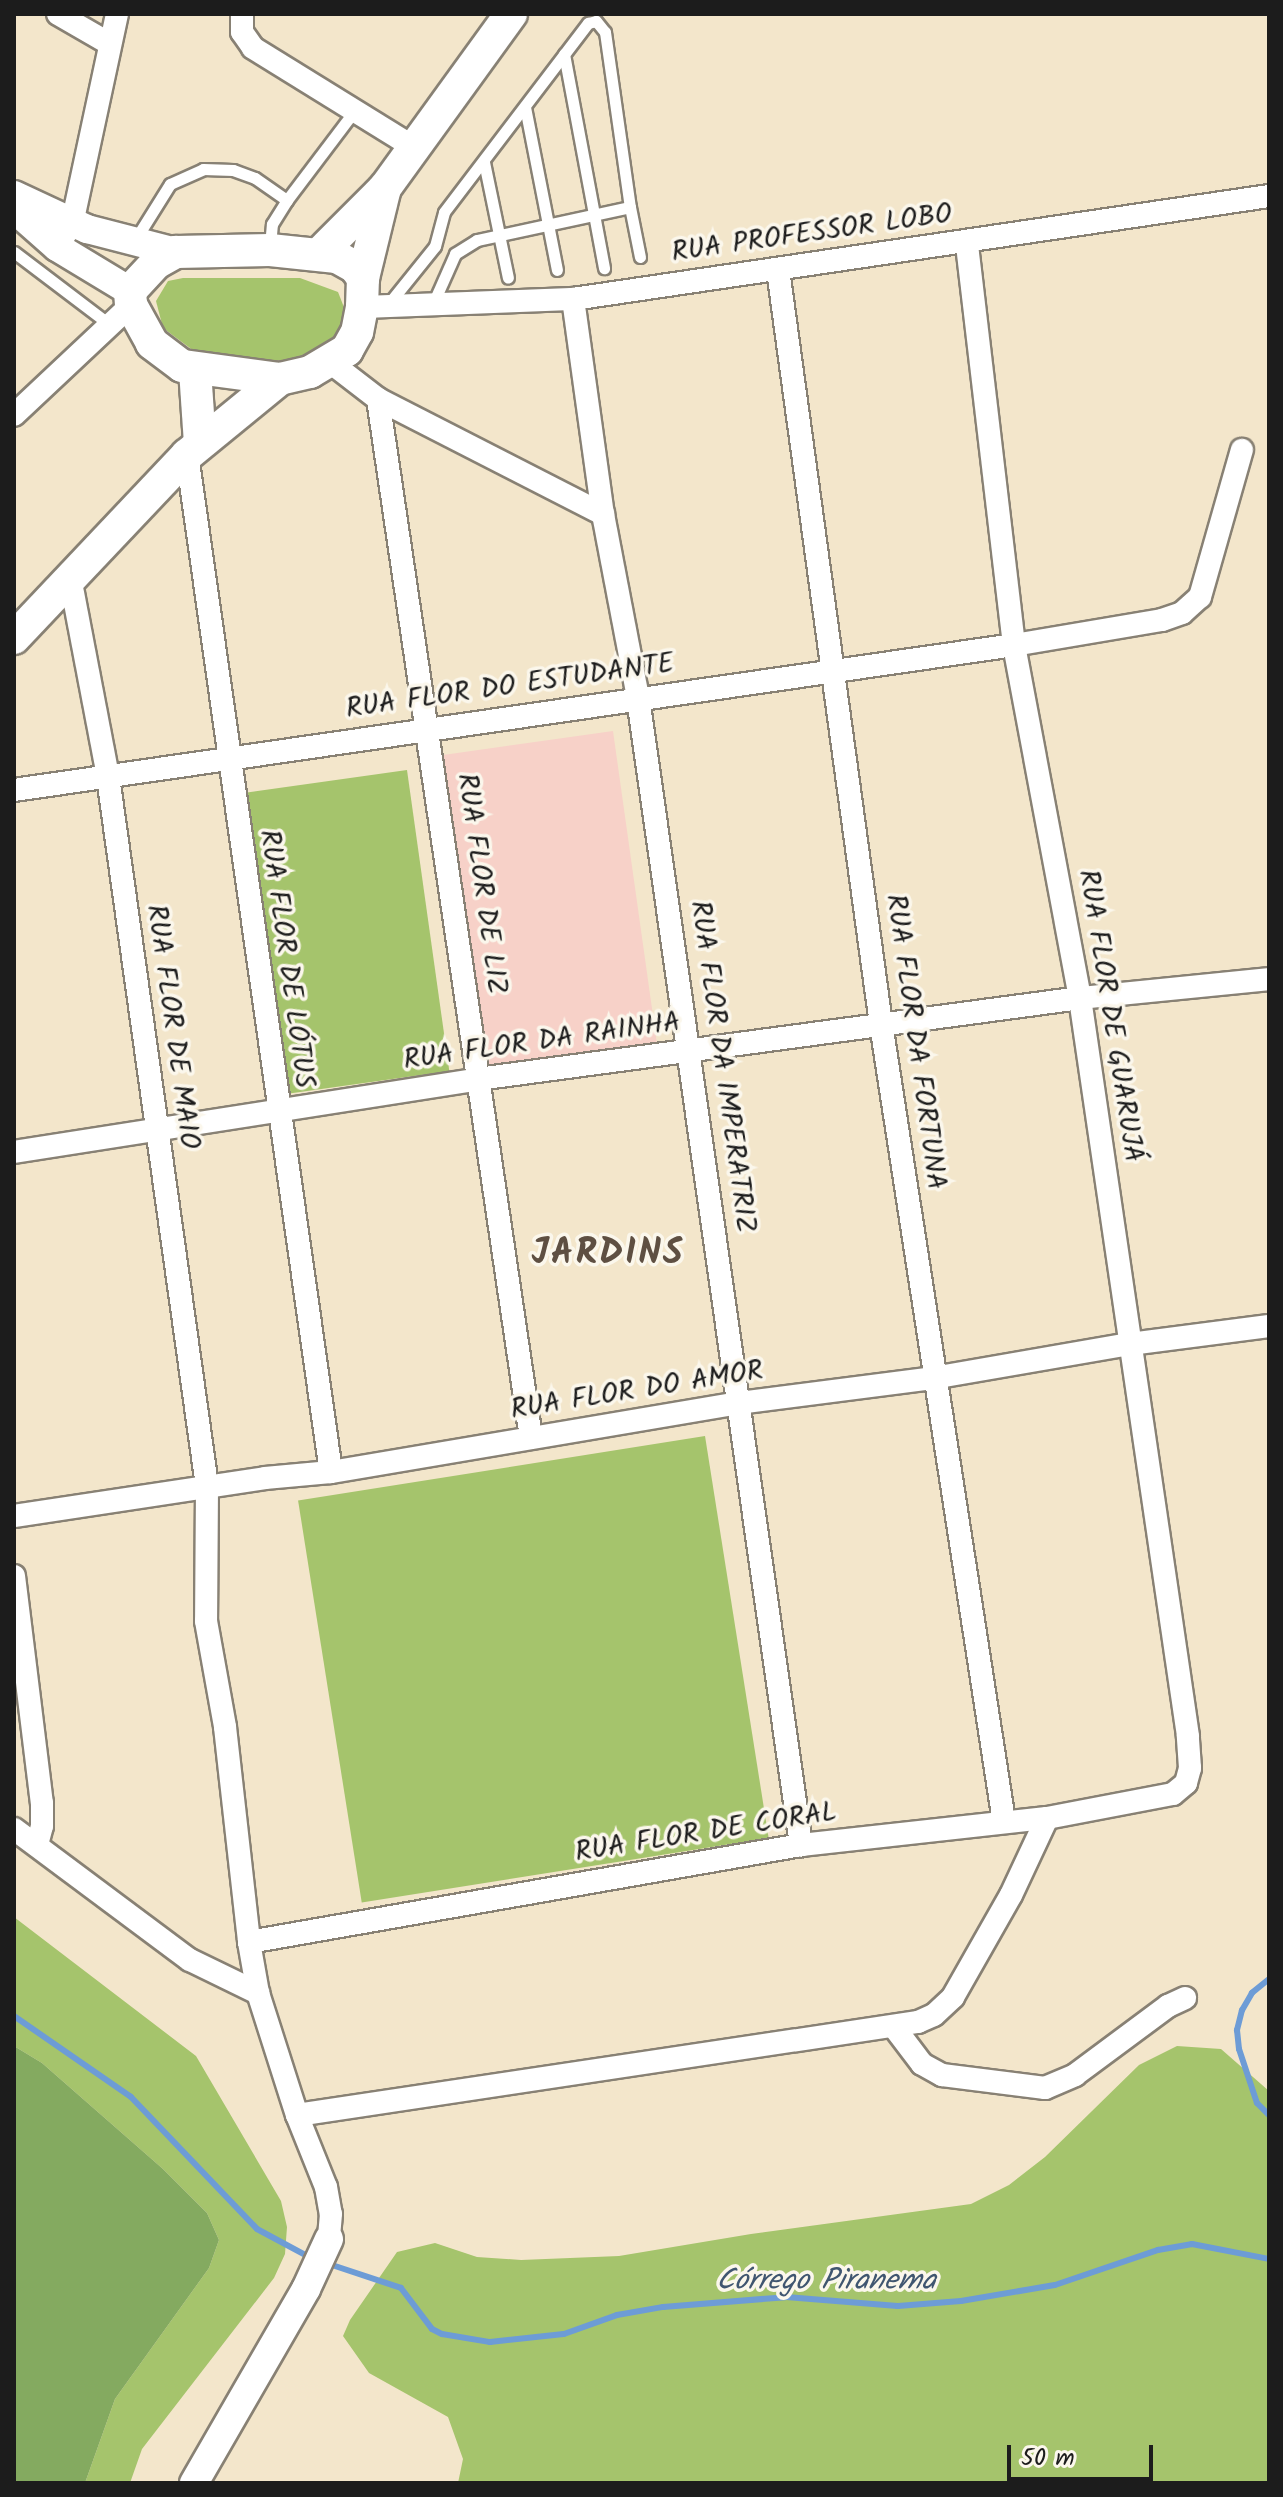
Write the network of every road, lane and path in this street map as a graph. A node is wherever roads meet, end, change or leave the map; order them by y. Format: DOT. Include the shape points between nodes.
graph roads {
  1 [pos="58,14"];
  2 [pos="117,14"];
  3 [pos="242,14"];
  4 [pos="511,14"];
  5 [pos="110,44"];
  6 [pos="564,54"];
  7 [pos="525,107"];
  8 [pos="355,110"];
  9 [pos="415,148"];
  10 [pos="484,162"];
  11 [pos="385,188"];
  12 [pos="14,195"];
  13 [pos="1269,196"];
  14 [pos="287,200"];
  15 [pos="630,207"];
  16 [pos="14,209"];
  17 [pos="593,215"];
  18 [pos="546,225"];
  19 [pos="64,235"];
  20 [pos="500,236"];
  21 [pos="134,242"];
  22 [pos="967,242"];
  23 [pos="270,250"];
  24 [pos="176,252"];
  25 [pos="15,253"];
  26 [pos="319,254"];
  27 [pos="640,257"];
  28 [pos="604,268"];
  29 [pos="557,270"];
  30 [pos="778,270"];
  31 [pos="508,278"];
  32 [pos="370,298"];
  33 [pos="573,299"];
  34 [pos="432,306"];
  35 [pos="123,307"];
  36 [pos="330,362"];
  37 [pos="195,370"];
  38 [pos="280,379"];
  39 [pos="378,399"];
  40 [pos="14,415"];
  41 [pos="194,449"];
  42 [pos="1242,450"];
  43 [pos="603,514"];
  44 [pos="70,577"];
  45 [pos="14,638"];
  46 [pos="1014,645"];
  47 [pos="833,671"];
  48 [pos="638,698"];
  49 [pos="429,730"];
  50 [pos="228,758"];
  51 [pos="108,777"];
  52 [pos="14,790"];
  53 [pos="1269,979"];
  54 [pos="1080,998"];
  55 [pos="881,1024"];
  56 [pos="690,1052"];
  57 [pos="478,1079"];
  58 [pos="277,1112"];
  59 [pos="155,1130"];
  60 [pos="14,1152"];
  61 [pos="1269,1326"];
  62 [pos="1130,1344"];
  63 [pos="933,1378"];
  64 [pos="739,1403"];
  65 [pos="531,1438"];
  66 [pos="331,1472"];
  67 [pos="207,1486"];
  68 [pos="14,1516"];
  69 [pos="14,1576"];
  70 [pos="1173,1794"];
  71 [pos="1047,1818"];
  72 [pos="1004,1821"];
  73 [pos="14,1829"];
  74 [pos="37,1845"];
  75 [pos="801,1845"];
  76 [pos="249,1942"];
  77 [pos="258,1993"];
  78 [pos="1185,1998"];
  79 [pos="894,2027"];
  80 [pos="297,2115"];
  81 [pos="329,2239"];
  82 [pos="194,2483"];
  1 -- 5 [label="street"];
  2 -- 5 [label="street"];
  3 -- 8 [label="street" via="242,32 253,48"];
  4 -- 9 [label="main road"];
  5 -- 19 [label="street"];
  6 -- 7 [label="lane"];
  6 -- 15 [label="lane" via="588,23 603,26"];
  6 -- 17 [label="lane"];
  7 -- 10 [label="lane"];
  7 -- 18 [label="lane"];
  8 -- 9 [label="street"];
  8 -- 14 [label="lane"];
  9 -- 11 [label="main road"];
  10 -- 20 [label="lane"];
  10 -- 32 [label="lane" via="444,212 435,246"];
  11 -- 26 [label="main road"];
  11 -- 32 [label="main road"];
  12 -- 19 [label="street"];
  13 -- 22 [label="street, RUA PROFESSOR LOBO"];
  14 -- 21 [label="lane" via="255,178 233,170 203,169 170,184"];
  14 -- 23 [label="lane" via="272,224"];
  15 -- 17 [label="lane"];
  15 -- 27 [label="lane"];
  16 -- 19 [label="street"];
  17 -- 18 [label="lane"];
  17 -- 28 [label="lane"];
  18 -- 20 [label="lane"];
  18 -- 29 [label="lane"];
  19 -- 21 [label="street"];
  19 -- 35 [label="street"];
  20 -- 31 [label="lane"];
  20 -- 34 [label="lane" via="477,240 455,254"];
  21 -- 24 [label="street"];
  22 -- 30 [label="street, RUA PROFESSOR LOBO"];
  22 -- 46 [label="street, RUA FLOR DE GUARUJÁ"];
  23 -- 24 [label="main road"];
  23 -- 26 [label="main road"];
  24 -- 35 [label="main road" via="156,263"];
  25 -- 35 [label="lane"];
  26 -- 32 [label="main road" via="348,260"];
  30 -- 33 [label="street, RUA PROFESSOR LOBO"];
  30 -- 47 [label="street, RUA FLOR DA FORTUNA"];
  32 -- 34 [label="street, RUA PROFESSOR LOBO"];
  32 -- 36 [label="main road" via="347,350"];
  33 -- 34 [label="street, RUA PROFESSOR LOBO"];
  33 -- 43 [label="street, RUA FLOR DA IMPERATRIZ"];
  35 -- 37 [label="main road" via="169,359"];
  35 -- 40 [label="street"];
  36 -- 38 [label="main road"];
  36 -- 39 [label="street"];
  37 -- 38 [label="main road"];
  37 -- 41 [label="main road"];
  38 -- 41 [label="main road"];
  39 -- 43 [label="street"];
  39 -- 49 [label="street, RUA FLOR DE LIZ"];
  41 -- 44 [label="main road"];
  41 -- 50 [label="street, RUA FLOR DE LÓTUS"];
  42 -- 46 [label="street, RUA FLOR DO ESTUDANTE" via="1206,585 1193,607 1162,620"];
  43 -- 48 [label="street, RUA FLOR DA IMPERATRIZ"];
  44 -- 45 [label="main road"];
  44 -- 51 [label="street, RUA FLOR DE MAIO"];
  46 -- 47 [label="street, RUA FLOR DO ESTUDANTE"];
  46 -- 54 [label="street, RUA FLOR DE GUARUJÁ"];
  47 -- 48 [label="street, RUA FLOR DO ESTUDANTE"];
  47 -- 55 [label="street, RUA FLOR DA FORTUNA"];
  48 -- 49 [label="street, RUA FLOR DO ESTUDANTE"];
  48 -- 56 [label="street, RUA FLOR DA IMPERATRIZ"];
  49 -- 50 [label="street, RUA FLOR DO ESTUDANTE"];
  49 -- 57 [label="street, RUA FLOR DE LIZ"];
  50 -- 51 [label="street, RUA FLOR DO ESTUDANTE"];
  50 -- 58 [label="street, RUA FLOR DE LÓTUS"];
  51 -- 52 [label="street, RUA FLOR DO ESTUDANTE"];
  51 -- 59 [label="street, RUA FLOR DE MAIO"];
  53 -- 54 [label="street, RUA FLOR DA RAINHA"];
  54 -- 55 [label="street, RUA FLOR DA RAINHA"];
  54 -- 62 [label="street, RUA FLOR DE GUARUJÁ"];
  55 -- 56 [label="street, RUA FLOR DA RAINHA"];
  55 -- 63 [label="street, RUA FLOR DA FORTUNA"];
  56 -- 57 [label="street, RUA FLOR DA RAINHA"];
  56 -- 64 [label="street, RUA FLOR DA IMPERATRIZ"];
  57 -- 58 [label="street, RUA FLOR DA RAINHA"];
  57 -- 65 [label="street, RUA FLOR DE LIZ"];
  58 -- 59 [label="street, RUA FLOR DA RAINHA"];
  58 -- 66 [label="street, RUA FLOR DE LÓTUS"];
  59 -- 60 [label="street, RUA FLOR DA RAINHA"];
  59 -- 67 [label="street, RUA FLOR DE MAIO"];
  61 -- 62 [label="street, RUA FLOR DO AMOR"];
  62 -- 63 [label="street, RUA FLOR DO AMOR"];
  62 -- 70 [label="street, RUA FLOR DE GUARUJÁ" via="1188,1736 1190,1768 1186,1783"];
  63 -- 64 [label="street, RUA FLOR DO AMOR"];
  63 -- 72 [label="street, RUA FLOR DA FORTUNA"];
  64 -- 65 [label="street, RUA FLOR DO AMOR"];
  64 -- 75 [label="street, RUA FLOR DA IMPERATRIZ"];
  65 -- 66 [label="street, RUA FLOR DO AMOR"];
  66 -- 67 [label="street, RUA FLOR DO AMOR"];
  67 -- 68 [label="street, RUA FLOR DO AMOR"];
  67 -- 76 [label="street, RUA FLOR DE MAIO" via="206,1621 225,1727"];
  69 -- 74 [label="street" via="42,1803"];
  70 -- 71 [label="street, RUA FLOR DE CORAL"];
  71 -- 72 [label="street, RUA FLOR DE CORAL"];
  71 -- 79 [label="street" via="953,1997 934,2015"];
  72 -- 75 [label="street, RUA FLOR DE CORAL"];
  73 -- 74 [label="street"];
  74 -- 77 [label="street" via="190,1960"];
  75 -- 76 [label="street, RUA FLOR DE CORAL"];
  76 -- 77 [label="street, RUA FLOR DE MAIO"];
  77 -- 80 [label="street, RUA FLOR DE MAIO"];
  78 -- 79 [label="street" via="1075,2075 1045,2088 942,2075 922,2064"];
  79 -- 80 [label="street"];
  80 -- 81 [label="street, RUA FLOR DE MAIO" via="326,2187"];
  81 -- 82 [label="street"];
}
